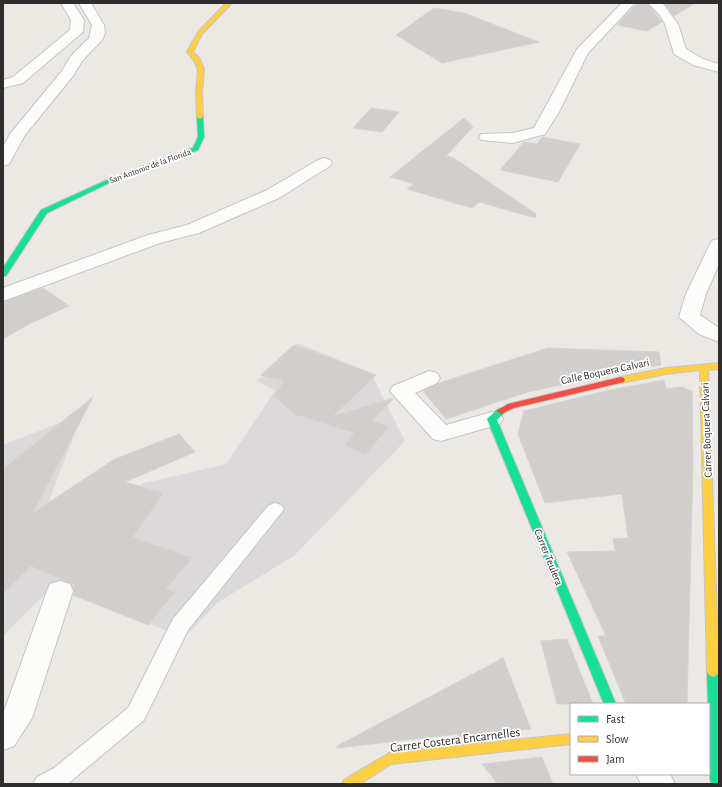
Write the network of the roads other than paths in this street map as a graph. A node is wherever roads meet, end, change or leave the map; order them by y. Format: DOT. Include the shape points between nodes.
graph roads {
  1 [pos="67,3"];
  2 [pos="85,3"];
  3 [pos="229,3"];
  4 [pos="629,3"];
  5 [pos="654,3"];
  6 [pos="719,68"];
  7 [pos="3,84"];
  8 [pos="488,136"];
  9 [pos="3,161"];
  10 [pos="324,163"];
  11 [pos="719,244"];
  12 [pos="3,274"];
  13 [pos="3,295"];
  14 [pos="712,333"];
  15 [pos="719,366"];
  16 [pos="704,367"];
  17 [pos="429,378"];
  18 [pos="496,415"];
  19 [pos="713,492"];
  20 [pos="275,509"];
  21 [pos="60,592"];
  22 [pos="610,703"];
  23 [pos="3,737"];
  24 [pos="570,739"];
  25 [pos="653,775"];
  26 [pos="713,780"];
  27 [pos="45,784"];
  28 [pos="349,784"];
  29 [pos="659,784"];
  1 -- 7 [label="street" via="78,19 79,26 76,32 18,80"];
  2 -- 9 [label="street" via="98,25 96,40 76,59 68,73 18,134"];
  3 -- 12 [label="street, San Antonio de la Florida" via="200,33 190,52 201,69 201,137 196,149 109,181 44,212"];
  4 -- 8 [label="street" via="583,51 540,131 514,138"];
  5 -- 6 [label="street" via="660,7 679,41 680,51 687,58"];
  10 -- 13 [label="street" via="273,194 193,229 154,239"];
  11 -- 14 [label="street" via="696,294 689,317"];
  15 -- 16 [label="street, Calle Boquera Calvari"];
  16 -- 18 [label="street, Calle Boquera Calvari" via="600,382 511,406"];
  16 -- 19 [label="street, Carrer Boquera Calvari"];
  17 -- 18 [label="street" via="401,391 441,434"];
  18 -- 22 [label="street, Carrer Teulera"];
  19 -- 26 [label="street, Carrer Boquera Calvari"];
  20 -- 27 [label="lane" via="180,625 136,714 62,775"];
  21 -- 23 [label="street" via="17,718"];
  24 -- 28 [label="street, Carrer Costera Encarnelles" via="389,758"];
  25 -- 29 [label="street"];
}
